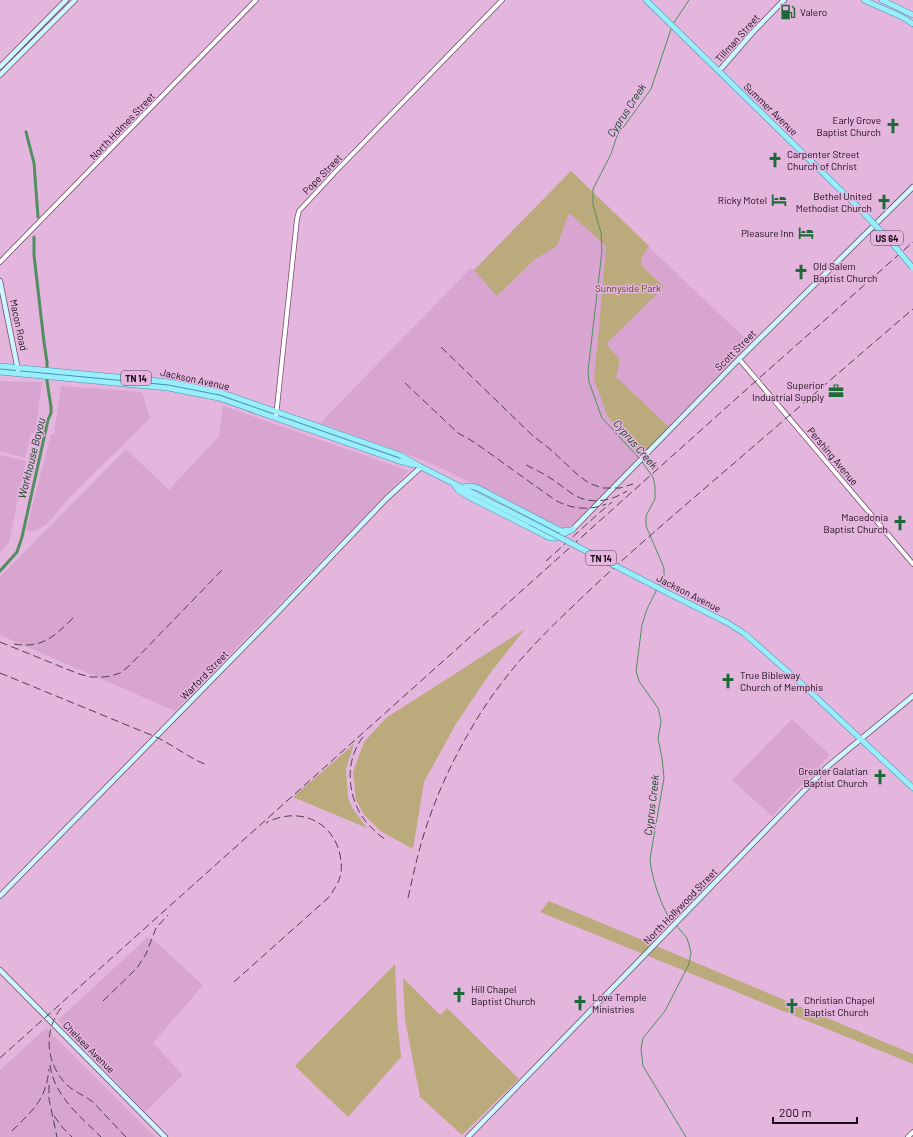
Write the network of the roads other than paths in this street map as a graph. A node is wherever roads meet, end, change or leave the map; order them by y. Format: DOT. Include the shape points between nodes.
graph roads {
  1 [pos="66,0"];
  2 [pos="75,0"];
  3 [pos="256,0"];
  4 [pos="502,0"];
  5 [pos="646,0"];
  6 [pos="784,0"];
  7 [pos="864,0"];
  8 [pos="882,0"];
  9 [pos="913,15"];
  10 [pos="913,24"];
  11 [pos="0,67"];
  12 [pos="719,71"];
  13 [pos="0,75"];
  14 [pos="913,187"];
  15 [pos="0,262"];
  16 [pos="913,268"];
  17 [pos="0,281"];
  18 [pos="739,359"];
  19 [pos="0,366"];
  20 [pos="18,370"];
  21 [pos="0,372"];
  22 [pos="276,414"];
  23 [pos="421,467"];
  24 [pos="452,482"];
  25 [pos="463,487"];
  26 [pos="573,529"];
  27 [pos="913,564"];
  28 [pos="913,696"];
  29 [pos="861,739"];
  30 [pos="913,788"];
  31 [pos="0,896"];
  32 [pos="0,970"];
  33 [pos="913,1132"];
  34 [pos="165,1137"];
  35 [pos="468,1137"];
  36 [pos="908,1137"];
  1 -- 11 [label="main road"];
  2 -- 13 [label="main road"];
  3 -- 15 [label="street, North Holmes Street"];
  4 -- 22 [label="street, Pope Street" via="299,211"];
  5 -- 12 [label="main road, Summer Avenue / US 64"];
  6 -- 12 [label="main road, Tillman Street"];
  7 -- 10 [label="main road"];
  8 -- 9 [label="main road"];
  12 -- 16 [label="main road, Summer Avenue / US 64, bridge" via="860,209"];
  14 -- 18 [label="main road, Scott Street"];
  17 -- 20 [label="main road, Macon Road"];
  18 -- 26 [label="main road, Scott Street"];
  18 -- 27 [label="street, Pershing Avenue"];
  19 -- 20 [label="main road, Jackson Avenue / TN 14"];
  20 -- 21 [label="main road, Jackson Avenue / TN 14"];
  20 -- 22 [label="main road, Jackson Avenue / TN 14" via="43,376 168,388 219,398"];
  20 -- 22 [label="main road, Jackson Avenue / TN 14" via="169,382 220,392"];
  22 -- 23 [label="main road, Jackson Avenue / TN 14" via="400,455"];
  23 -- 24 [label="main road, Jackson Avenue / TN 14"];
  23 -- 31 [label="main road, Warford Street" via="382,503"];
  24 -- 25 [label="main road, Jackson Avenue / TN 14"];
  24 -- 26 [label="main road" via="458,490 471,498 550,538 556,538"];
  25 -- 26 [label="main road" via="478,488 559,530"];
  25 -- 29 [label="main road, Jackson Avenue / TN 14, bridge" via="728,623 745,634"];
  28 -- 29 [label="main road, North Hollywood Street"];
  29 -- 30 [label="main road, Jackson Avenue / TN 14"];
  29 -- 35 [label="main road, North Hollywood Street" via="827,767"];
  32 -- 34 [label="main road, Chelsea Avenue"];
  33 -- 36 [label="street"];
}
